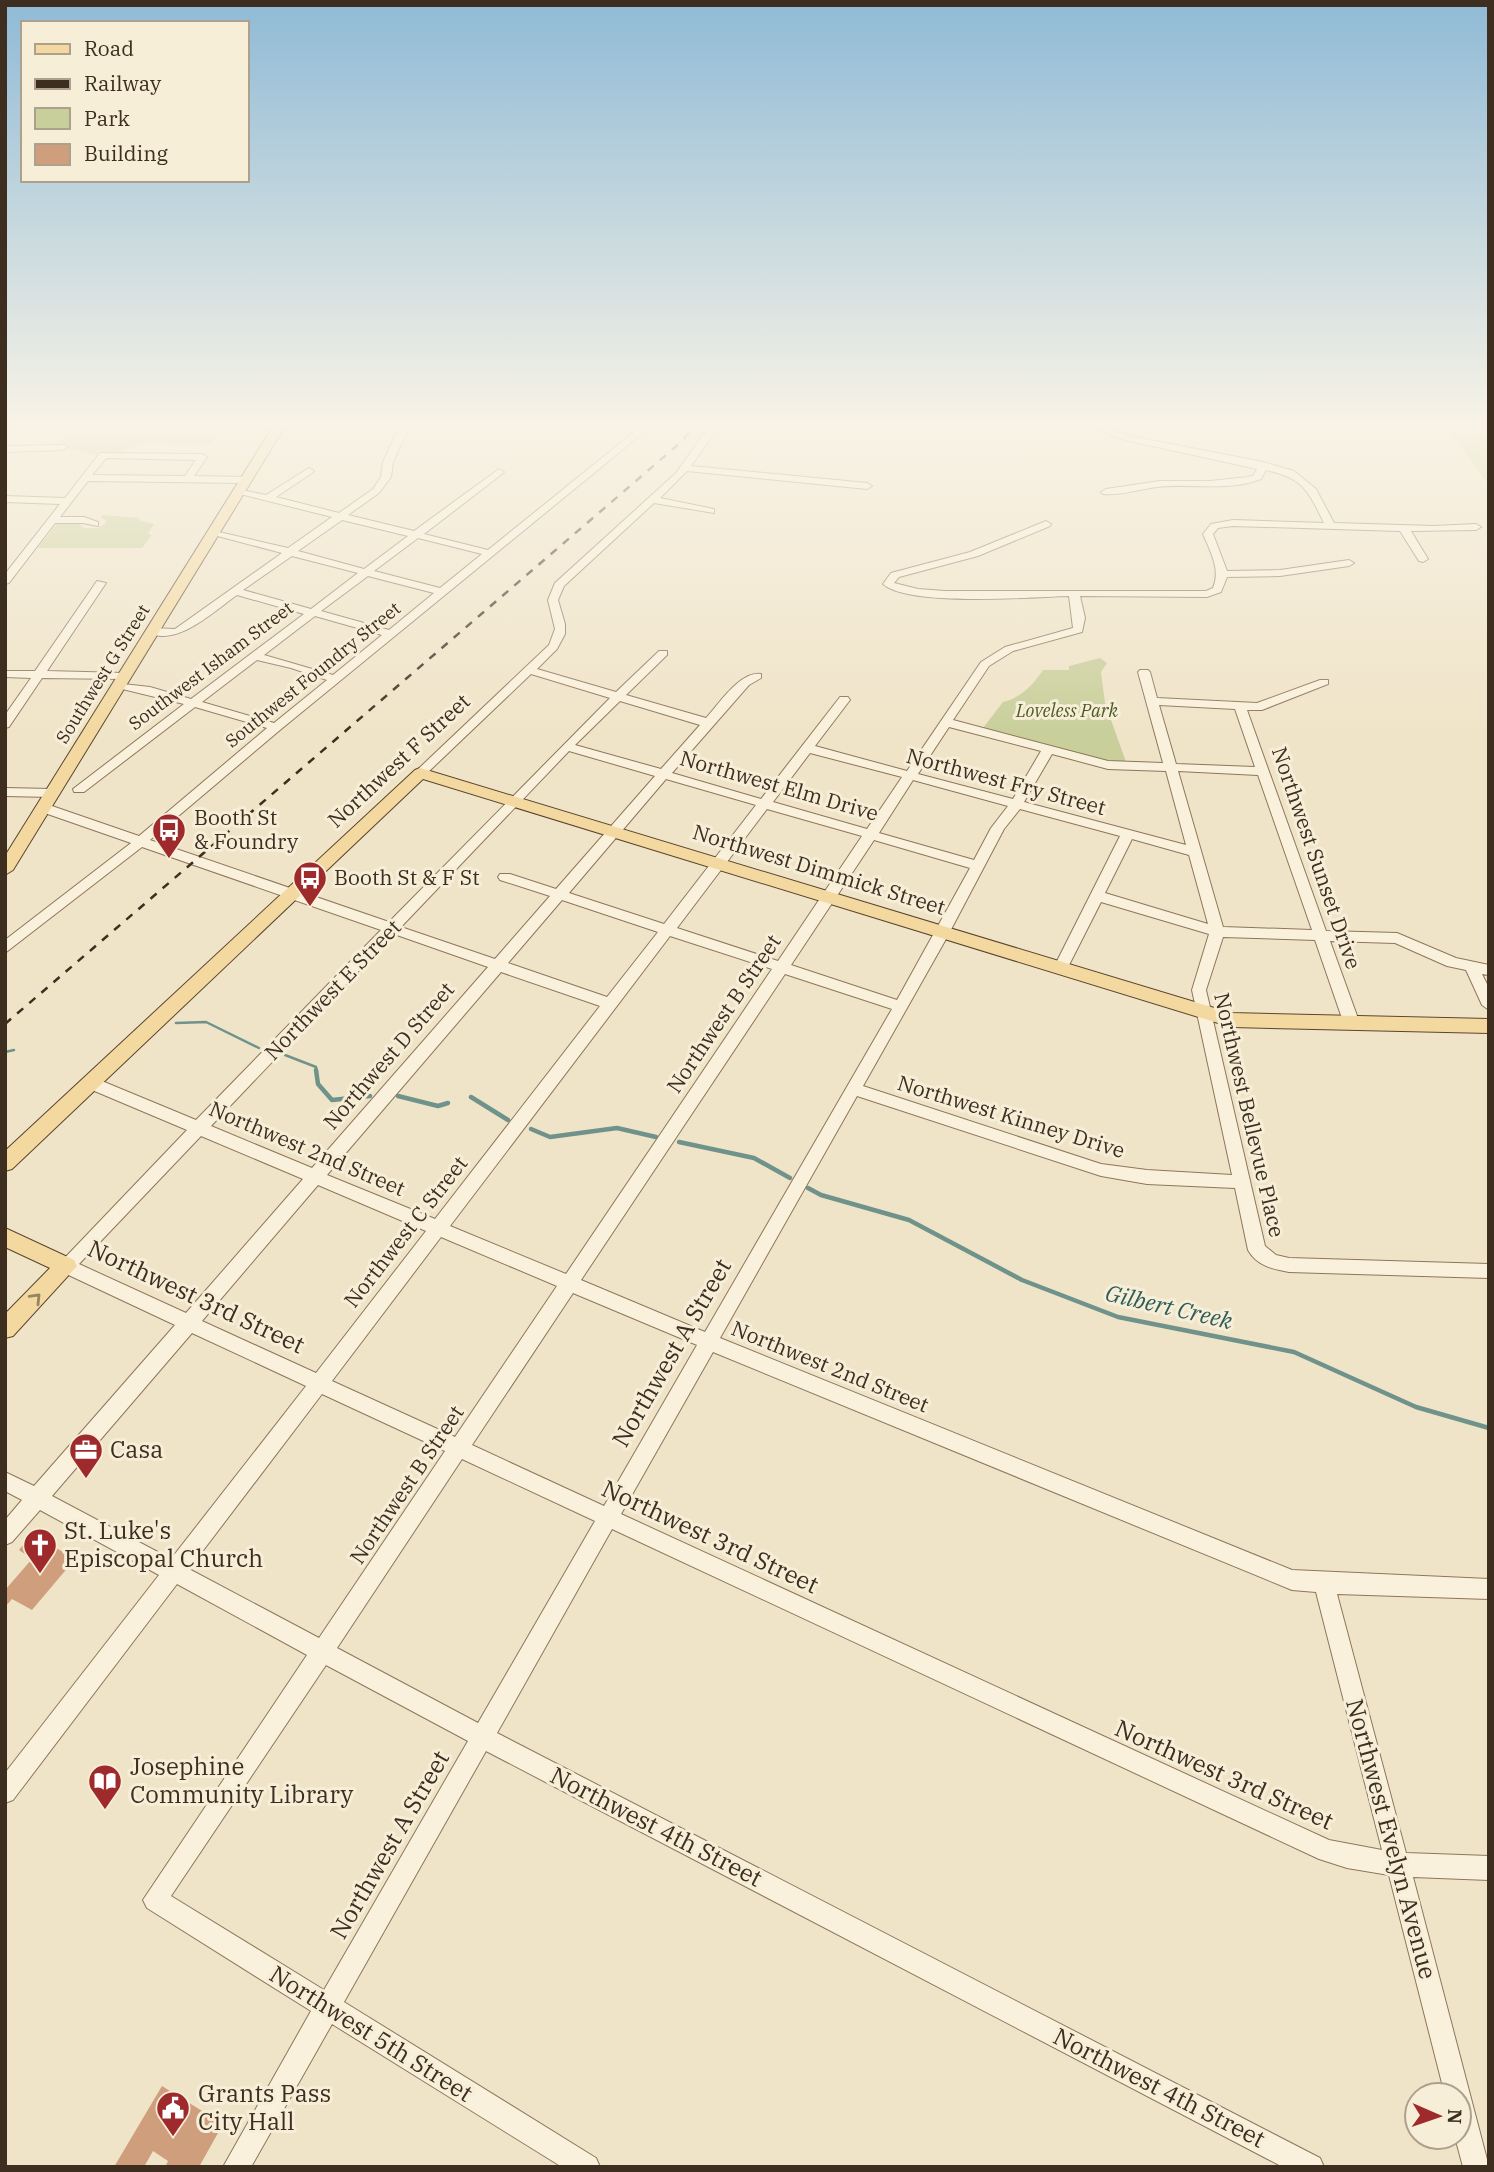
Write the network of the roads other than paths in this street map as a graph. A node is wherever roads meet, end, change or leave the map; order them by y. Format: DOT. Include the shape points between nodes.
graph roads {
  1 [pos="46,529"];
  2 [pos="216,529"];
  3 [pos="322,529"];
  4 [pos="395,529"];
  5 [pos="420,529"];
  6 [pos="518,529"];
  7 [pos="622,529"];
  8 [pos="1033,529"];
  9 [pos="1212,529"];
  10 [pos="1405,529"];
  11 [pos="214,532"];
  12 [pos="414,534"];
  13 [pos="289,552"];
  14 [pos="489,553"];
  15 [pos="1423,559"];
  16 [pos="1349,563"];
  17 [pos="364,572"];
  18 [pos="1222,574"];
  19 [pos="5,581"];
  20 [pos="101,583"];
  21 [pos="235,591"];
  22 [pos="442,592"];
  23 [pos="1074,593"];
  24 [pos="312,611"];
  25 [pos="152,631"];
  26 [pos="391,634"];
  27 [pos="663,653"];
  28 [pos="254,656"];
  29 [pos="528,670"];
  30 [pos="1144,672"];
  31 [pos="5,674"];
  32 [pos="39,674"];
  33 [pos="757,676"];
  34 [pos="336,679"];
  35 [pos="121,681"];
  36 [pos="1324,682"];
  37 [pos="620,697"];
  38 [pos="844,700"];
  39 [pos="1153,701"];
  40 [pos="192,702"];
  41 [pos="1240,706"];
  42 [pos="945,722"];
  43 [pos="708,723"];
  44 [pos="5,724"];
  45 [pos="275,727"];
  46 [pos="567,746"];
  47 [pos="807,748"];
  48 [pos="1049,748"];
  49 [pos="1172,769"];
  50 [pos="1262,771"];
  51 [pos="420,773"];
  52 [pos="664,775"];
  53 [pos="909,776"];
  54 [pos="79,789"];
  55 [pos="5,792"];
  56 [pos="48,800"];
  57 [pos="514,802"];
  58 [pos="764,804"];
  59 [pos="1016,804"];
  60 [pos="615,831"];
  61 [pos="869,834"];
  62 [pos="1128,834"];
  63 [pos="141,841"];
  64 [pos="1195,852"];
  65 [pos="718,863"];
  66 [pos="978,866"];
  67 [pos="5,870"];
  68 [pos="505,877"];
  69 [pos="291,893"];
  70 [pos="559,895"];
  71 [pos="1098,896"];
  72 [pos="828,897"];
  73 [pos="393,929"];
  74 [pos="667,930"];
  75 [pos="943,932"];
  76 [pos="1217,932"];
  77 [pos="1319,935"];
  78 [pos="5,948"];
  79 [pos="498,965"];
  80 [pos="780,967"];
  81 [pos="1061,967"];
  82 [pos="1472,967"];
  83 [pos="1489,970"];
  84 [pos="610,1004"];
  85 [pos="1489,1004"];
  86 [pos="900,1006"];
  87 [pos="1203,1011"];
  88 [pos="1352,1024"];
  89 [pos="1489,1026"];
  90 [pos="91,1083"];
  91 [pos="853,1089"];
  92 [pos="199,1129"];
  93 [pos="5,1163"];
  94 [pos="315,1177"];
  95 [pos="1242,1182"];
  96 [pos="438,1228"];
  97 [pos="5,1237"];
  98 [pos="66,1266"];
  99 [pos="1489,1271"];
  100 [pos="568,1283"];
  101 [pos="190,1321"];
  102 [pos="5,1329"];
  103 [pos="708,1342"];
  104 [pos="319,1382"];
  105 [pos="458,1447"];
  106 [pos="5,1481"];
  107 [pos="37,1498"];
  108 [pos="607,1518"];
  109 [pos="5,1535"];
  110 [pos="174,1572"];
  111 [pos="1324,1583"];
  112 [pos="1489,1589"];
  113 [pos="322,1651"];
  114 [pos="482,1737"];
  115 [pos="5,1792"];
  116 [pos="1399,1866"];
  117 [pos="1489,1868"];
  118 [pos="155,1900"];
  119 [pos="327,2008"];
  120 [pos="1454,2081"];
  121 [pos="236,2167"];
  122 [pos="587,2167"];
  123 [pos="1311,2167"];
  1 -- 19 [label="street"];
  2 -- 11 [label="main road, Southwest G Street"];
  3 -- 13 [label="street"];
  4 -- 12 [label="street"];
  5 -- 12 [label="street, Southwest Isham Street"];
  6 -- 14 [label="street, Southwest Foundry Street"];
  7 -- 29 [label="street, Northwest F Street" via="559,586 553,600 562,620 560,635"];
  8 -- 23 [label="street" via="974,554 895,575 888,584 899,591 927,594"];
  9 -- 18 [label="street" via="1208,534"];
  10 -- 15 [label="street"];
  11 -- 13 [label="street"];
  11 -- 25 [label="main road, Southwest G Street"];
  12 -- 14 [label="street"];
  12 -- 17 [label="street, Southwest Isham Street"];
  13 -- 17 [label="street"];
  13 -- 21 [label="street"];
  14 -- 22 [label="street, Southwest Foundry Street"];
  16 -- 18 [label="street" via="1280,573"];
  17 -- 22 [label="street"];
  17 -- 24 [label="street, Southwest Isham Street"];
  18 -- 23 [label="street" via="1220,587 1207,594"];
  20 -- 32 [label="street"];
  21 -- 24 [label="street"];
  21 -- 25 [label="street" via="177,632"];
  22 -- 26 [label="street, Southwest Foundry Street"];
  23 -- 42 [label="street, Northwest B Street" via="1078,630 994,657"];
  24 -- 26 [label="street"];
  24 -- 28 [label="street, Southwest Isham Street"];
  25 -- 35 [label="main road, Southwest G Street"];
  26 -- 34 [label="street, Southwest Foundry Street"];
  27 -- 37 [label="street, Northwest E Street"];
  28 -- 34 [label="street"];
  28 -- 40 [label="street, Southwest Isham Street"];
  29 -- 37 [label="street"];
  29 -- 51 [label="street, Northwest F Street"];
  30 -- 39 [label="street"];
  31 -- 32 [label="street"];
  32 -- 35 [label="street"];
  32 -- 44 [label="street"];
  33 -- 43 [label="street, Northwest D Street"];
  34 -- 45 [label="street, Southwest Foundry Street"];
  35 -- 40 [label="street"];
  35 -- 56 [label="main road, Southwest G Street"];
  36 -- 41 [label="street" via="1267,705"];
  37 -- 43 [label="street"];
  37 -- 46 [label="street, Northwest E Street"];
  38 -- 47 [label="street, Northwest C Street"];
  39 -- 41 [label="street"];
  39 -- 49 [label="street"];
  40 -- 45 [label="street"];
  40 -- 54 [label="street, Southwest Isham Street"];
  41 -- 50 [label="street, Northwest Sunset Drive"];
  42 -- 48 [label="street"];
  42 -- 53 [label="street, Northwest B Street"];
  43 -- 52 [label="street, Northwest D Street"];
  45 -- 63 [label="street, Southwest Foundry Street"];
  46 -- 52 [label="street, Northwest Elm Drive"];
  46 -- 57 [label="street, Northwest E Street"];
  47 -- 53 [label="street, Northwest Fry Street"];
  47 -- 58 [label="street, Northwest C Street"];
  48 -- 49 [label="street" via="1108,765"];
  48 -- 59 [label="street, Northwest A Street"];
  49 -- 50 [label="street"];
  49 -- 64 [label="street"];
  50 -- 77 [label="street, Northwest Sunset Drive"];
  51 -- 57 [label="main road, Northwest Dimmick Street"];
  51 -- 69 [label="main road, Northwest F Street"];
  52 -- 58 [label="street, Northwest Elm Drive"];
  52 -- 60 [label="street, Northwest D Street"];
  53 -- 59 [label="street, Northwest Fry Street"];
  53 -- 61 [label="street, Northwest B Street"];
  55 -- 56 [label="street"];
  56 -- 63 [label="street"];
  56 -- 67 [label="main road, Southwest G Street"];
  57 -- 60 [label="main road, Northwest Dimmick Street"];
  57 -- 73 [label="street, Northwest E Street"];
  58 -- 61 [label="street, Northwest Elm Drive"];
  58 -- 65 [label="street, Northwest C Street"];
  59 -- 62 [label="street, Northwest Fry Street"];
  59 -- 66 [label="street, Northwest A Street"];
  60 -- 65 [label="main road, Northwest Dimmick Street"];
  60 -- 70 [label="street, Northwest D Street"];
  61 -- 66 [label="street, Northwest Elm Drive"];
  61 -- 72 [label="street, Northwest B Street"];
  62 -- 64 [label="street, Northwest Fry Street"];
  62 -- 71 [label="street"];
  63 -- 69 [label="street"];
  63 -- 78 [label="street, Southwest Foundry Street"];
  64 -- 76 [label="street"];
  65 -- 72 [label="main road, Northwest Dimmick Street"];
  65 -- 74 [label="street, Northwest C Street"];
  66 -- 75 [label="street, Northwest A Street"];
  68 -- 70 [label="street"];
  69 -- 73 [label="street"];
  69 -- 90 [label="main road, Northwest F Street"];
  70 -- 74 [label="street"];
  70 -- 79 [label="street, Northwest D Street"];
  71 -- 76 [label="street"];
  71 -- 81 [label="street"];
  72 -- 75 [label="main road, Northwest Dimmick Street"];
  72 -- 80 [label="street, Northwest B Street"];
  73 -- 79 [label="street"];
  73 -- 92 [label="street, Northwest E Street"];
  74 -- 80 [label="street"];
  74 -- 84 [label="street, Northwest C Street"];
  75 -- 81 [label="main road, Northwest Dimmick Street"];
  75 -- 86 [label="street, Northwest A Street"];
  76 -- 77 [label="street"];
  76 -- 87 [label="street, Northwest Bellevue Place" via="1199,990"];
  77 -- 82 [label="street" via="1397,938"];
  77 -- 88 [label="street, Northwest Sunset Drive"];
  79 -- 84 [label="street"];
  79 -- 94 [label="street, Northwest D Street"];
  80 -- 86 [label="street"];
  80 -- 100 [label="street, Northwest B Street"];
  81 -- 87 [label="main road, Northwest Dimmick Street"];
  82 -- 83 [label="street"];
  82 -- 85 [label="street"];
  84 -- 96 [label="street, Northwest C Street"];
  86 -- 91 [label="street, Northwest A Street"];
  87 -- 88 [label="main road, Northwest Dimmick Street" via="1241,1022"];
  87 -- 95 [label="street, Northwest Bellevue Place"];
  88 -- 89 [label="main road, Northwest Dimmick Street"];
  90 -- 92 [label="street, Northwest 2nd Street"];
  90 -- 93 [label="main road, Northwest F Street"];
  91 -- 95 [label="street, Northwest Kinney Drive" via="1101,1170"];
  91 -- 103 [label="street, Northwest A Street"];
  92 -- 94 [label="street, Northwest 2nd Street"];
  92 -- 98 [label="street, Northwest E Street"];
  94 -- 96 [label="street, Northwest 2nd Street"];
  94 -- 101 [label="street, Northwest D Street"];
  95 -- 99 [label="street, Northwest Bellevue Place" via="1257,1250 1271,1261"];
  96 -- 100 [label="street, Northwest 2nd Street"];
  96 -- 104 [label="street, Northwest C Street"];
  97 -- 98 [label="main road, Northwest 3rd Street"];
  98 -- 101 [label="street, Northwest 3rd Street"];
  102 -- 98 [label="main road, Northwest E Street, one-way"];
  100 -- 103 [label="street, Northwest 2nd Street"];
  100 -- 105 [label="street, Northwest B Street"];
  101 -- 104 [label="street, Northwest 3rd Street"];
  101 -- 107 [label="street, Northwest D Street"];
  103 -- 108 [label="street, Northwest A Street"];
  103 -- 111 [label="street, Northwest 2nd Street" via="1292,1580"];
  104 -- 105 [label="street, Northwest 3rd Street"];
  104 -- 110 [label="street, Northwest C Street"];
  105 -- 108 [label="street, Northwest 3rd Street"];
  105 -- 113 [label="street, Northwest B Street"];
  106 -- 107 [label="street, Northwest 4th Street"];
  107 -- 109 [label="street, Northwest D Street"];
  107 -- 110 [label="street, Northwest 4th Street"];
  108 -- 114 [label="street, Northwest A Street"];
  108 -- 116 [label="street, Northwest 3rd Street" via="1327,1851"];
  110 -- 113 [label="street, Northwest 4th Street"];
  110 -- 115 [label="street, Northwest C Street"];
  111 -- 112 [label="street, Northwest 2nd Street"];
  111 -- 116 [label="street, Northwest Evelyn Avenue"];
  113 -- 114 [label="street, Northwest 4th Street"];
  113 -- 118 [label="street, Northwest B Street"];
  114 -- 119 [label="street, Northwest A Street"];
  114 -- 123 [label="street, Northwest 4th Street"];
  116 -- 117 [label="street, Northwest 3rd Street"];
  116 -- 120 [label="street, Northwest Evelyn Avenue"];
  118 -- 119 [label="street, Northwest 5th Street"];
  119 -- 121 [label="street, Northwest A Street"];
  119 -- 122 [label="street, Northwest 5th Street"];
}
